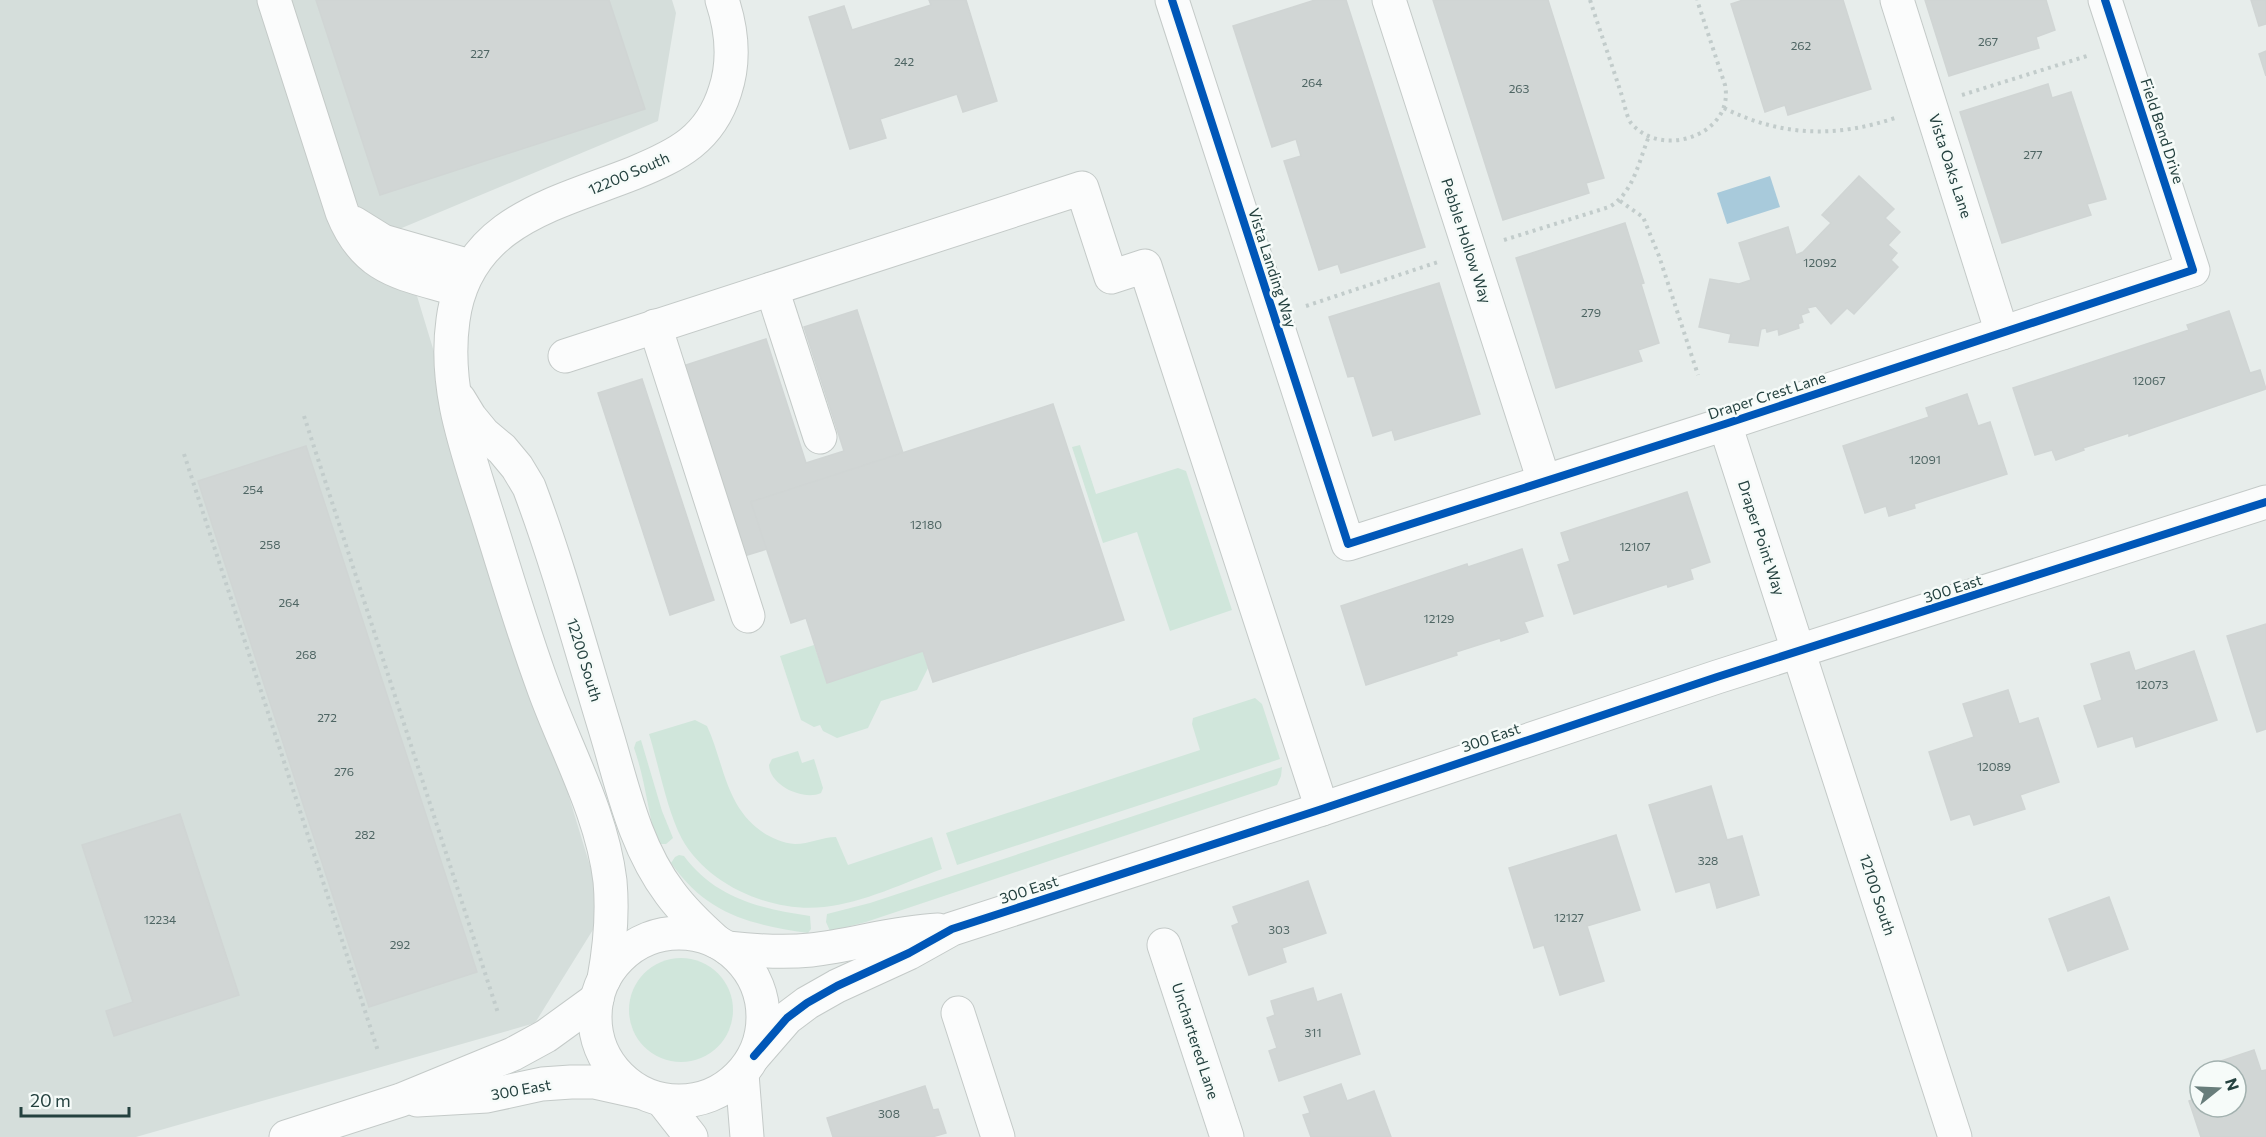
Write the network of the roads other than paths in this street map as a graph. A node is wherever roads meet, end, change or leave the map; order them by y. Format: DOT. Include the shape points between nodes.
graph roads {
  1 [pos="274,0"];
  2 [pos="722,0"];
  3 [pos="1172,0"];
  4 [pos="1389,0"];
  5 [pos="1897,0"];
  6 [pos="2105,0"];
  7 [pos="2193,270"];
  8 [pos="465,278"];
  9 [pos="772,289"];
  10 [pos="655,326"];
  11 [pos="2002,333"];
  12 [pos="565,356"];
  13 [pos="451,377"];
  14 [pos="1725,424"];
  15 [pos="820,437"];
  16 [pos="1544,481"];
  17 [pos="2266,502"];
  18 [pos="1348,544"];
  19 [pos="748,615"];
  20 [pos="1798,652"];
  21 [pos="1322,809"];
  22 [pos="952,929"];
  23 [pos="722,945"];
  24 [pos="1164,945"];
  25 [pos="601,989"];
  26 [pos="958,1013"];
  27 [pos="748,1065"];
  28 [pos="651,1096"];
  29 [pos="400,1100"];
  30 [pos="286,1137"];
  31 [pos="691,1137"];
  32 [pos="747,1137"];
  33 [pos="998,1137"];
  34 [pos="1227,1137"];
  35 [pos="1955,1137"];
  1 -- 8 [label="street" via="342,212 383,241"];
  2 -- 8 [label="street, 12200 South" via="731,37 728,82 721,103 693,143 513,224 478,253"];
  3 -- 18 [label="street, Vista Landing Way"];
  4 -- 16 [label="street, Pebble Hollow Way"];
  5 -- 11 [label="street, Vista Oaks Lane"];
  6 -- 7 [label="street, Field Bend Drive"];
  7 -- 11 [label="street, Draper Crest Lane"];
  8 -- 13 [label="street, 12200 South" via="453,319"];
  9 -- 10 [label="street"];
  9 -- 15 [label="street"];
  9 -- 21 [label="street" via="1082,188 1111,277 1145,266"];
  10 -- 12 [label="street"];
  10 -- 19 [label="street"];
  11 -- 14 [label="street, Draper Crest Lane"];
  13 -- 23 [label="street, 12200 South" via="470,417 502,449 529,487 641,844 669,893"];
  13 -- 25 [label="street, 12200 South" via="461,432 540,677 603,843 612,916"];
  14 -- 16 [label="street, Draper Crest Lane"];
  14 -- 20 [label="street, Draper Point Way"];
  16 -- 18 [label="street, Draper Crest Lane"];
  17 -- 20 [label="street, 300 East"];
  20 -- 21 [label="street, 300 East"];
  20 -- 35 [label="street, 12100 South"];
  21 -- 22 [label="street, 300 East"];
  22 -- 23 [label="street, 300 East" via="884,935 809,950 765,951"];
  22 -- 27 [label="street, 300 East" via="807,1003 787,1018"];
  23 -- 25 [label="street" via="697,935 675,933 654,937 625,953"];
  23 -- 27 [label="street" via="743,962 761,997 761,1037"];
  24 -- 34 [label="street, Unchartered Lane"];
  25 -- 28 [label="street" via="595,1021 608,1063 623,1080"];
  25 -- 29 [label="street, 300 East" via="546,1036 513,1054"];
  26 -- 33 [label="street"];
  27 -- 28 [label="street" via="725,1088 705,1098 683,1102"];
  27 -- 32 [label="street"];
  28 -- 29 [label="street, 300 East" via="594,1082 571,1082 460,1099"];
  28 -- 31 [label="street"];
  29 -- 30 [label="street, 300 East"];
}
